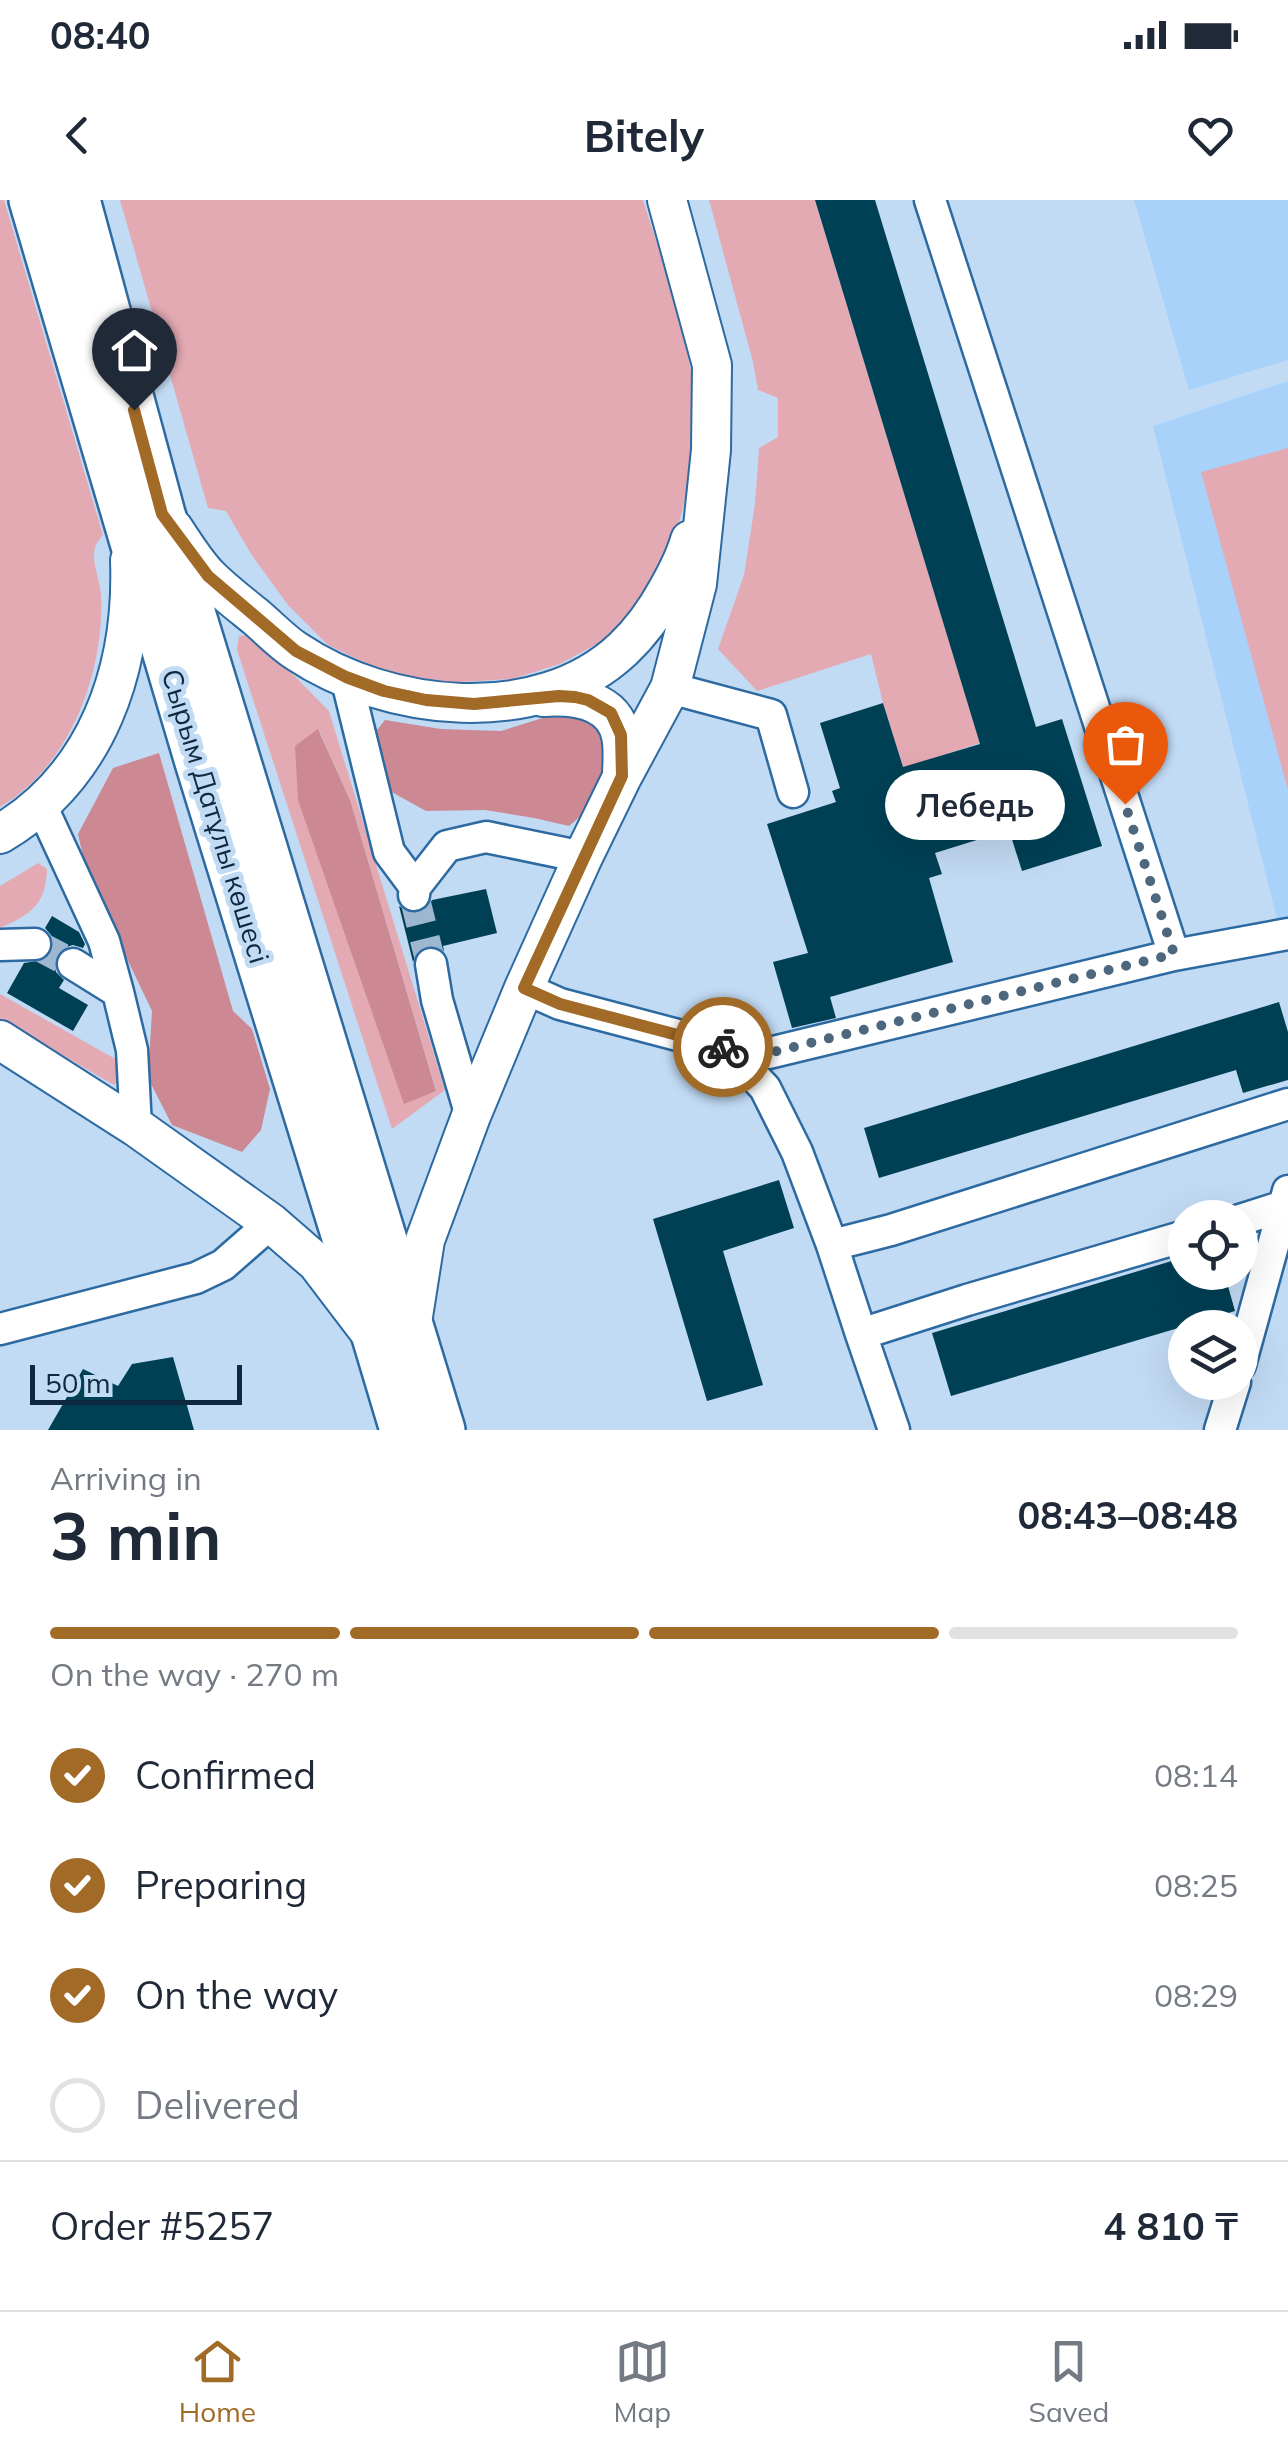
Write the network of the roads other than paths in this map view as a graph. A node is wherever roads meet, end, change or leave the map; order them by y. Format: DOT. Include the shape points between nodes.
graph roads {
  1 [pos="32,200"];
  2 [pos="76,200"];
  3 [pos="667,200"];
  4 [pos="930,200"];
  5 [pos="711,450"];
  6 [pos="145,518"];
  7 [pos="346,677"];
  8 [pos="670,688"];
  9 [pos="532,698"];
  10 [pos="622,776"];
  11 [pos="793,792"];
  12 [pos="41,804"];
  13 [pos="0,834"];
  14 [pos="583,857"];
  15 [pos="1288,934"];
  16 [pos="35,944"];
  17 [pos="0,945"];
  18 [pos="1174,954"];
  19 [pos="73,964"];
  20 [pos="431,964"];
  21 [pos="524,988"];
  22 [pos="118,992"];
  23 [pos="0,1040"];
  24 [pos="727,1048"];
  25 [pos="1288,1104"];
  26 [pos="471,1116"];
  27 [pos="136,1127"];
  28 [pos="1286,1198"];
  29 [pos="1258,1211"];
  30 [pos="271,1223"];
  31 [pos="1168,1241"];
  32 [pos="832,1245"];
  33 [pos="1255,1310"];
  34 [pos="0,1329"];
  35 [pos="394,1334"];
  36 [pos="861,1334"];
  37 [pos="1229,1400"];
  38 [pos="402,1430"];
  39 [pos="442,1430"];
  40 [pos="894,1430"];
  41 [pos="1220,1430"];
  1 -- 6 [label="highway, Сырым Датұлы көшесі"];
  2 -- 6 [label="highway, Сырым Датұлы көшесі"];
  3 -- 5 [label="main road" via="712,365"];
  4 -- 18 [label="street"];
  5 -- 8 [label="main road" via="698,584"];
  5 -- 9 [label="main road" via="686,556 652,618 622,652"];
  6 -- 7 [label="main road" via="296,651"];
  6 -- 12 [label="main road" via="124,658 101,725 80,761"];
  6 -- 35 [label="highway, Сырым Датұлы көшесі" via="198,762"];
  7 -- 9 [label="main road" via="426,700"];
  7 -- 14 [label="street" via="389,852 414,891 447,846 486,837"];
  8 -- 10 [label="main road"];
  8 -- 11 [label="street" via="771,715"];
  9 -- 10 [label="main road" via="575,697 611,713 621,735"];
  10 -- 14 [label="main road"];
  12 -- 13 [label="main road"];
  12 -- 22 [label="street" via="104,941"];
  14 -- 21 [label="main road"];
  15 -- 18 [label="street"];
  16 -- 17 [label="street"];
  18 -- 24 [label="street" via="769,1053"];
  19 -- 22 [label="street"];
  20 -- 26 [label="street"];
  21 -- 24 [label="street" via="560,1004"];
  21 -- 26 [label="main road"];
  22 -- 27 [label="street" via="132,1050"];
  23 -- 27 [label="main road"];
  24 -- 32 [label="street" via="766,1088"];
  25 -- 32 [label="street"];
  26 -- 35 [label="main road"];
  27 -- 30 [label="main road"];
  28 -- 29 [label="street"];
  28 -- 33 [label="street"];
  30 -- 34 [label="street" via="224,1266 196,1278"];
  30 -- 35 [label="main road"];
  31 -- 36 [label="street"];
  32 -- 36 [label="street"];
  35 -- 38 [label="highway, Сырым Датұлы көшесі"];
  35 -- 39 [label="highway, Сырым Датұлы көшесі"];
  36 -- 40 [label="street"];
  37 -- 41 [label="street"];
}
